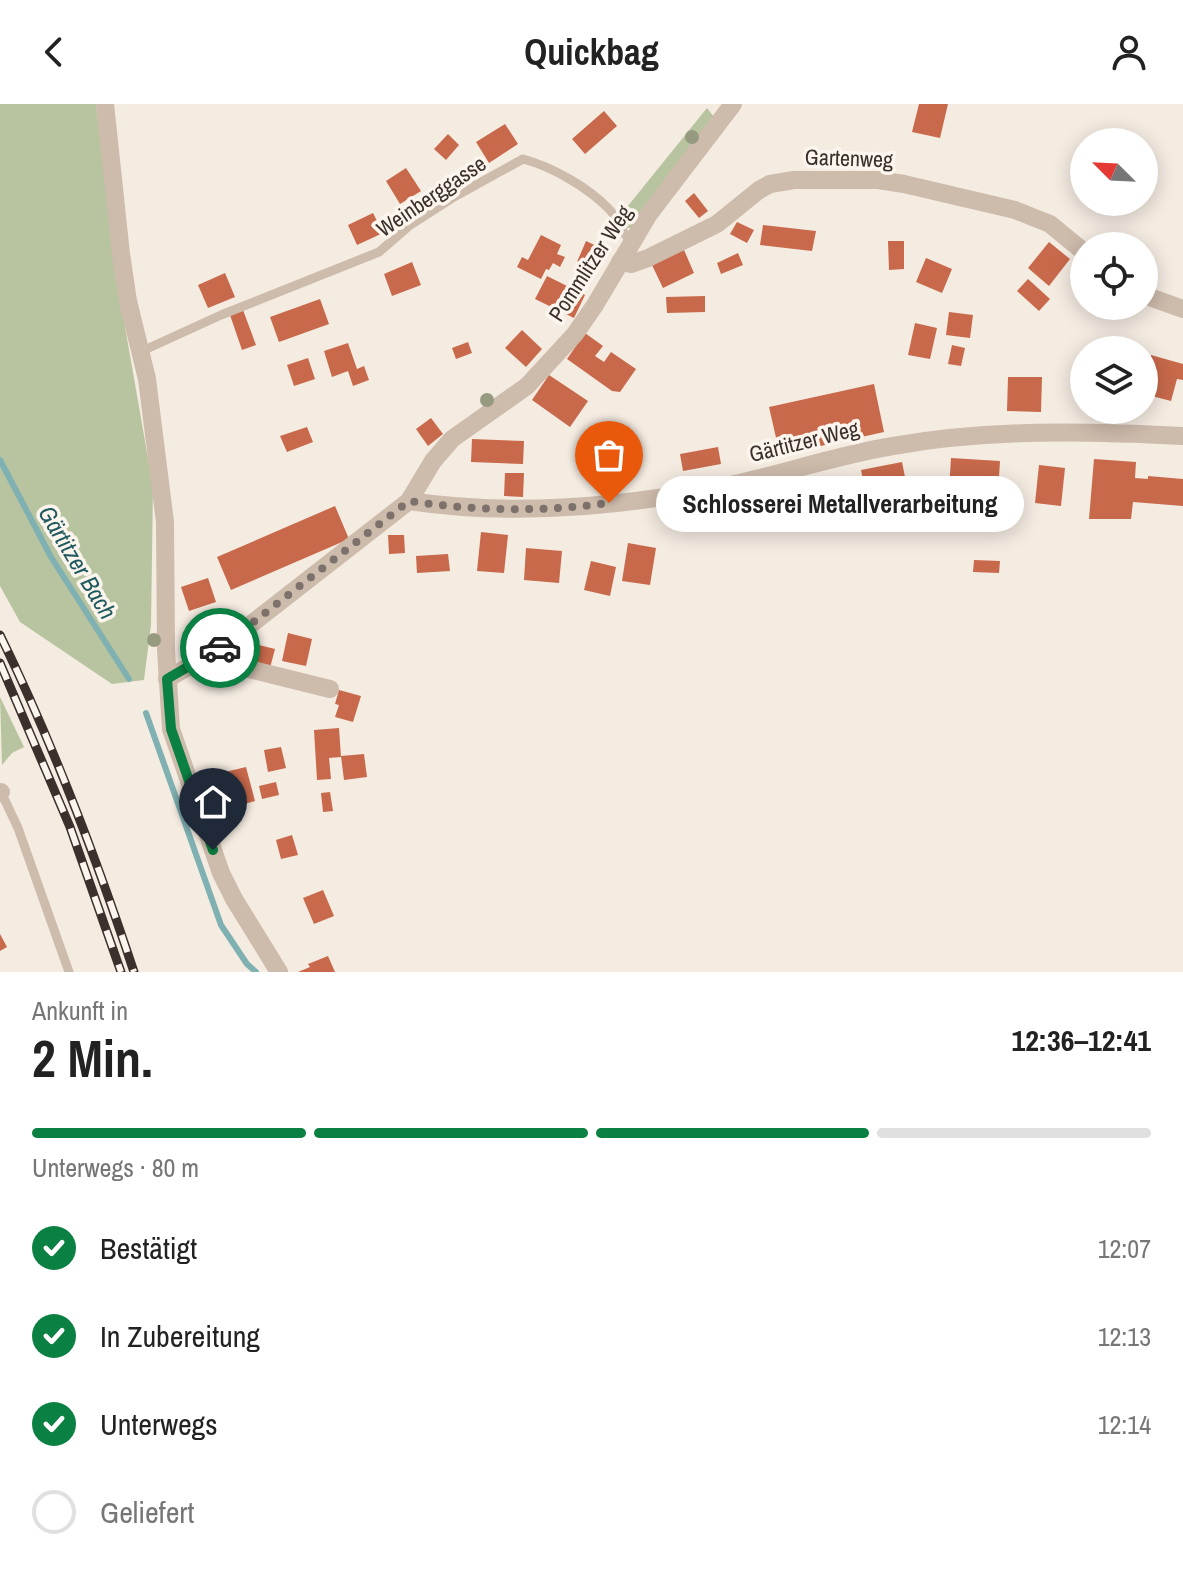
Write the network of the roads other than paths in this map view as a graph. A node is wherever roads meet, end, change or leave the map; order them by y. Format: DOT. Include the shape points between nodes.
graph roads {
  1 [pos="105,104"];
  2 [pos="733,104"];
  3 [pos="1070,240"];
  4 [pos="631,242"];
  5 [pos="620,262"];
  6 [pos="1158,300"];
  7 [pos="1183,309"];
  8 [pos="140,352"];
  9 [pos="1183,436"];
  10 [pos="409,501"];
  11 [pos="204,658"];
  12 [pos="167,679"];
  13 [pos="330,689"];
  14 [pos="1,793"];
  15 [pos="69,972"];
  16 [pos="279,972"];
  1 -- 8 [label="street" via="121,254"];
  2 -- 4 [label="street, Pommlitzer Weg"];
  3 -- 5 [label="street, Gartenweg" via="1050,224 1015,210 891,182 794,180 770,184 717,224 648,258"];
  4 -- 5 [label="street, Pommlitzer Weg"];
  4 -- 8 [label="lane, Weinberggasse" via="593,195 523,159 409,226 379,252"];
  5 -- 10 [label="street, Pommlitzer Weg" via="595,305 551,361 527,386 452,439"];
  6 -- 7 [label="street"];
  8 -- 12 [label="street" via="165,522"];
  9 -- 10 [label="street, Gärtitzer Weg" via="961,436 865,451 711,489 588,506 491,509"];
  10 -- 11 [label="street"];
  11 -- 12 [label="street"];
  11 -- 13 [label="street"];
  12 -- 16 [label="street" via="171,729 213,850 234,899"];
  14 -- 15 [label="lane"];
}
